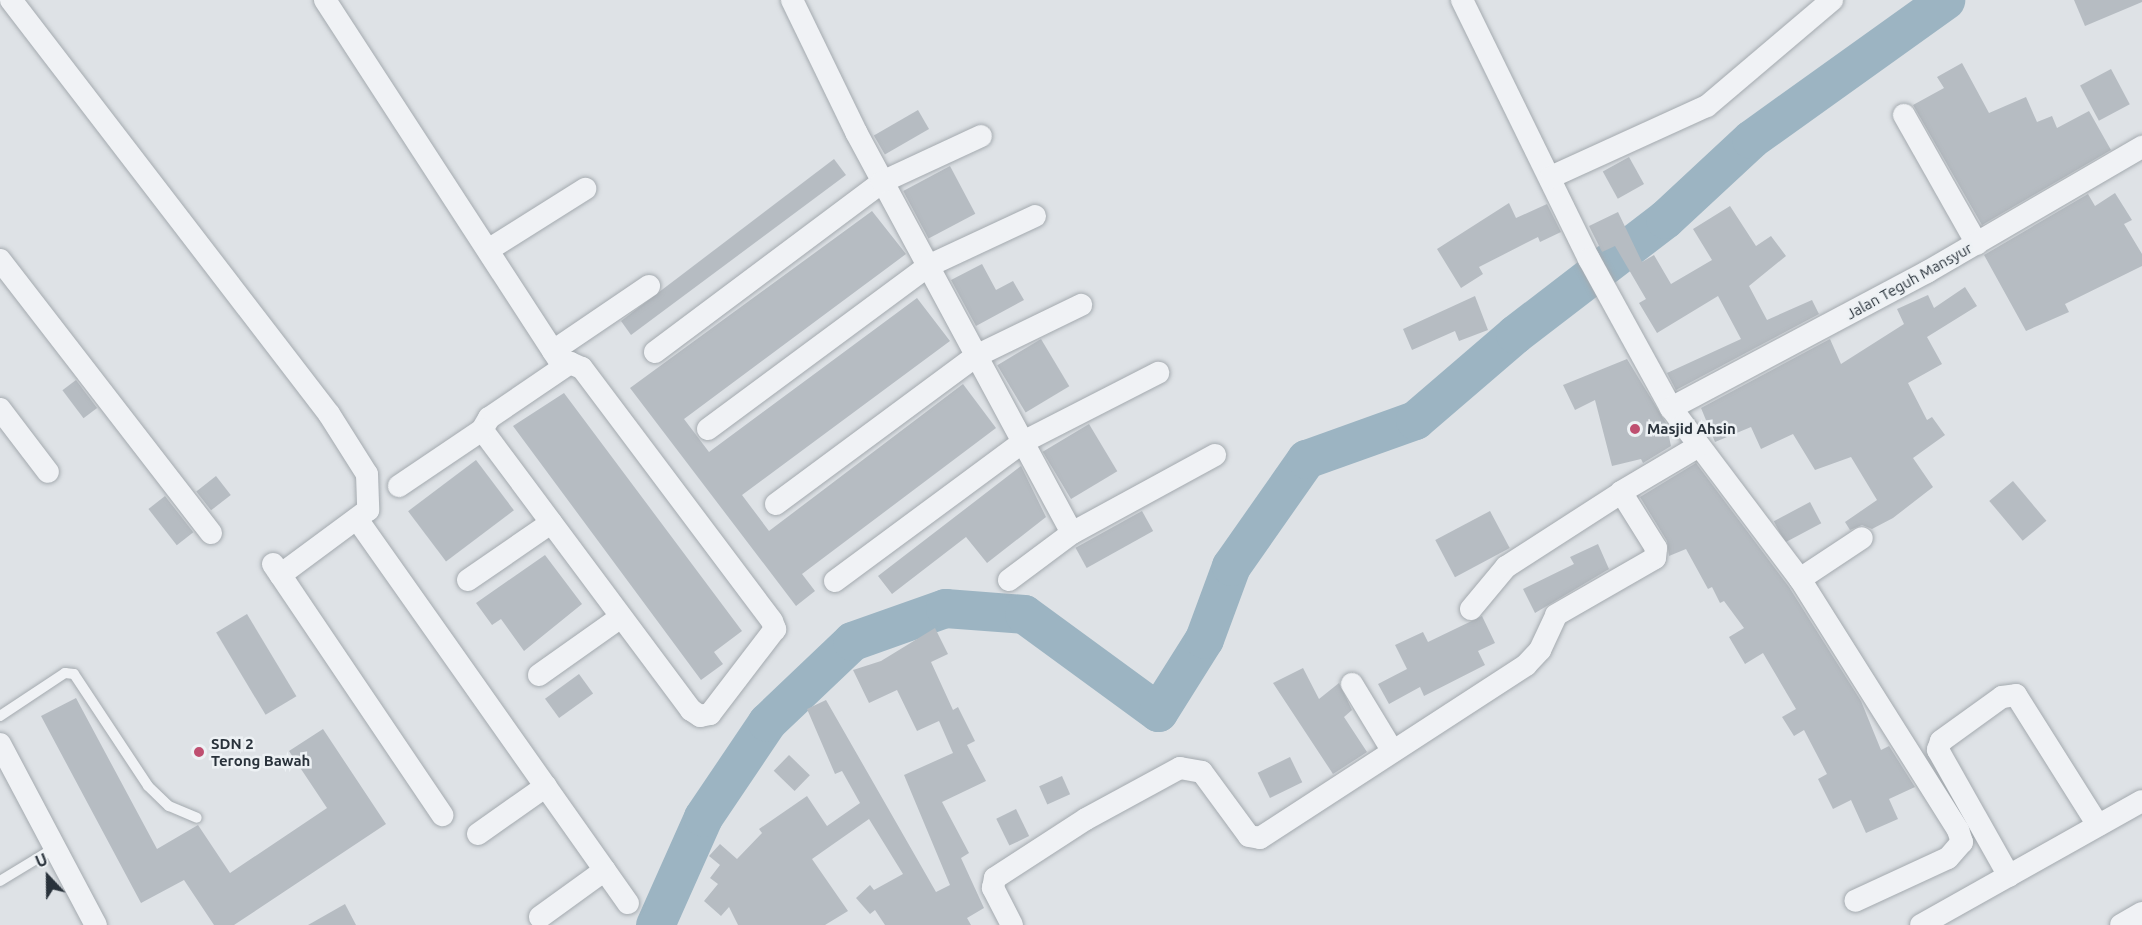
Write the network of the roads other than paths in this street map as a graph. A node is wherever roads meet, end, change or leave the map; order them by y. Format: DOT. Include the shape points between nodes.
graph roads {
  1 [pos="11,0"];
  2 [pos="325,0"];
  3 [pos="792,0"];
  4 [pos="1462,0"];
  5 [pos="1833,0"];
  6 [pos="1904,115"];
  7 [pos="981,136"];
  8 [pos="2142,147"];
  9 [pos="1551,177"];
  10 [pos="882,182"];
  11 [pos="585,189"];
  12 [pos="1035,216"];
  13 [pos="1977,244"];
  14 [pos="488,250"];
  15 [pos="0,260"];
  16 [pos="928,266"];
  17 [pos="649,286"];
  18 [pos="1081,305"];
  19 [pos="655,351"];
  20 [pos="976,356"];
  21 [pos="558,358"];
  22 [pos="1158,373"];
  23 [pos="1671,408"];
  24 [pos="0,409"];
  25 [pos="708,429"];
  26 [pos="482,430"];
  27 [pos="1023,442"];
  28 [pos="1697,447"];
  29 [pos="1215,455"];
  30 [pos="48,472"];
  31 [pos="399,486"];
  32 [pos="1621,493"];
  33 [pos="776,504"];
  34 [pos="357,519"];
  35 [pos="550,523"];
  36 [pos="211,533"];
  37 [pos="1072,533"];
  38 [pos="1862,538"];
  39 [pos="1800,579"];
  40 [pos="468,580"];
  41 [pos="1009,580"];
  42 [pos="835,581"];
  43 [pos="1471,609"];
  44 [pos="621,617"];
  45 [pos="539,675"];
  46 [pos="1352,684"];
  47 [pos="0,716"];
  48 [pos="0,744"];
  49 [pos="1392,750"];
  50 [pos="546,786"];
  51 [pos="2142,801"];
  52 [pos="442,815"];
  53 [pos="197,818"];
  54 [pos="2098,825"];
  55 [pos="478,834"];
  56 [pos="56,846"];
  57 [pos="605,870"];
  58 [pos="2009,876"];
  59 [pos="0,881"];
  60 [pos="1855,901"];
  61 [pos="628,903"];
  62 [pos="2142,913"];
  63 [pos="540,916"];
  64 [pos="96,925"];
  65 [pos="1012,925"];
  66 [pos="1921,925"];
  67 [pos="2121,925"];
  1 -- 34 [label="street" via="329,414 367,474 368,510"];
  2 -- 14 [label="street"];
  3 -- 10 [label="street"];
  4 -- 9 [label="street"];
  5 -- 9 [label="street" via="1707,106"];
  6 -- 13 [label="street"];
  7 -- 10 [label="street"];
  8 -- 13 [label="street, Jalan Teguh Mansyur"];
  9 -- 23 [label="street" via="1589,259"];
  10 -- 16 [label="street"];
  10 -- 19 [label="street"];
  11 -- 14 [label="street"];
  12 -- 16 [label="street"];
  13 -- 23 [label="street, Jalan Teguh Mansyur"];
  14 -- 21 [label="street"];
  15 -- 36 [label="street"];
  16 -- 20 [label="street"];
  16 -- 25 [label="street"];
  17 -- 21 [label="street"];
  18 -- 20 [label="street"];
  20 -- 27 [label="street"];
  20 -- 33 [label="street"];
  21 -- 26 [label="street" via="489,417"];
  21 -- 44 [label="street" via="582,368 775,629 710,714 700,716"];
  22 -- 27 [label="street"];
  23 -- 28 [label="street"];
  24 -- 30 [label="street"];
  26 -- 31 [label="street"];
  26 -- 35 [label="street"];
  27 -- 37 [label="street"];
  27 -- 42 [label="street"];
  28 -- 32 [label="street"];
  28 -- 39 [label="street"];
  29 -- 37 [label="street"];
  32 -- 43 [label="street" via="1506,567"];
  32 -- 49 [label="street" via="1656,548 1654,560 1559,612 1532,660"];
  34 -- 50 [label="street"];
  34 -- 52 [label="street" via="276,569"];
  35 -- 40 [label="street"];
  35 -- 44 [label="street"];
  37 -- 41 [label="street"];
  38 -- 39 [label="street"];
  39 -- 60 [label="street" via="1962,842 1948,858"];
  44 -- 45 [label="street"];
  46 -- 49 [label="street"];
  47 -- 53 [label="lane" via="65,674 74,674 148,786 169,806"];
  48 -- 56 [label="street"];
  49 -- 65 [label="street" via="1258,839 1247,834 1202,772 1180,768 1086,819 995,879 993,888"];
  50 -- 55 [label="street"];
  50 -- 57 [label="street"];
  51 -- 54 [label="street"];
  54 -- 58 [label="street"];
  54 -- 58 [label="street" via="2016,695 2002,697 1941,741 1938,750"];
  56 -- 59 [label="lane"];
  56 -- 64 [label="street"];
  57 -- 61 [label="street"];
  57 -- 63 [label="street"];
  58 -- 66 [label="street"];
  62 -- 67 [label="street"];
}
